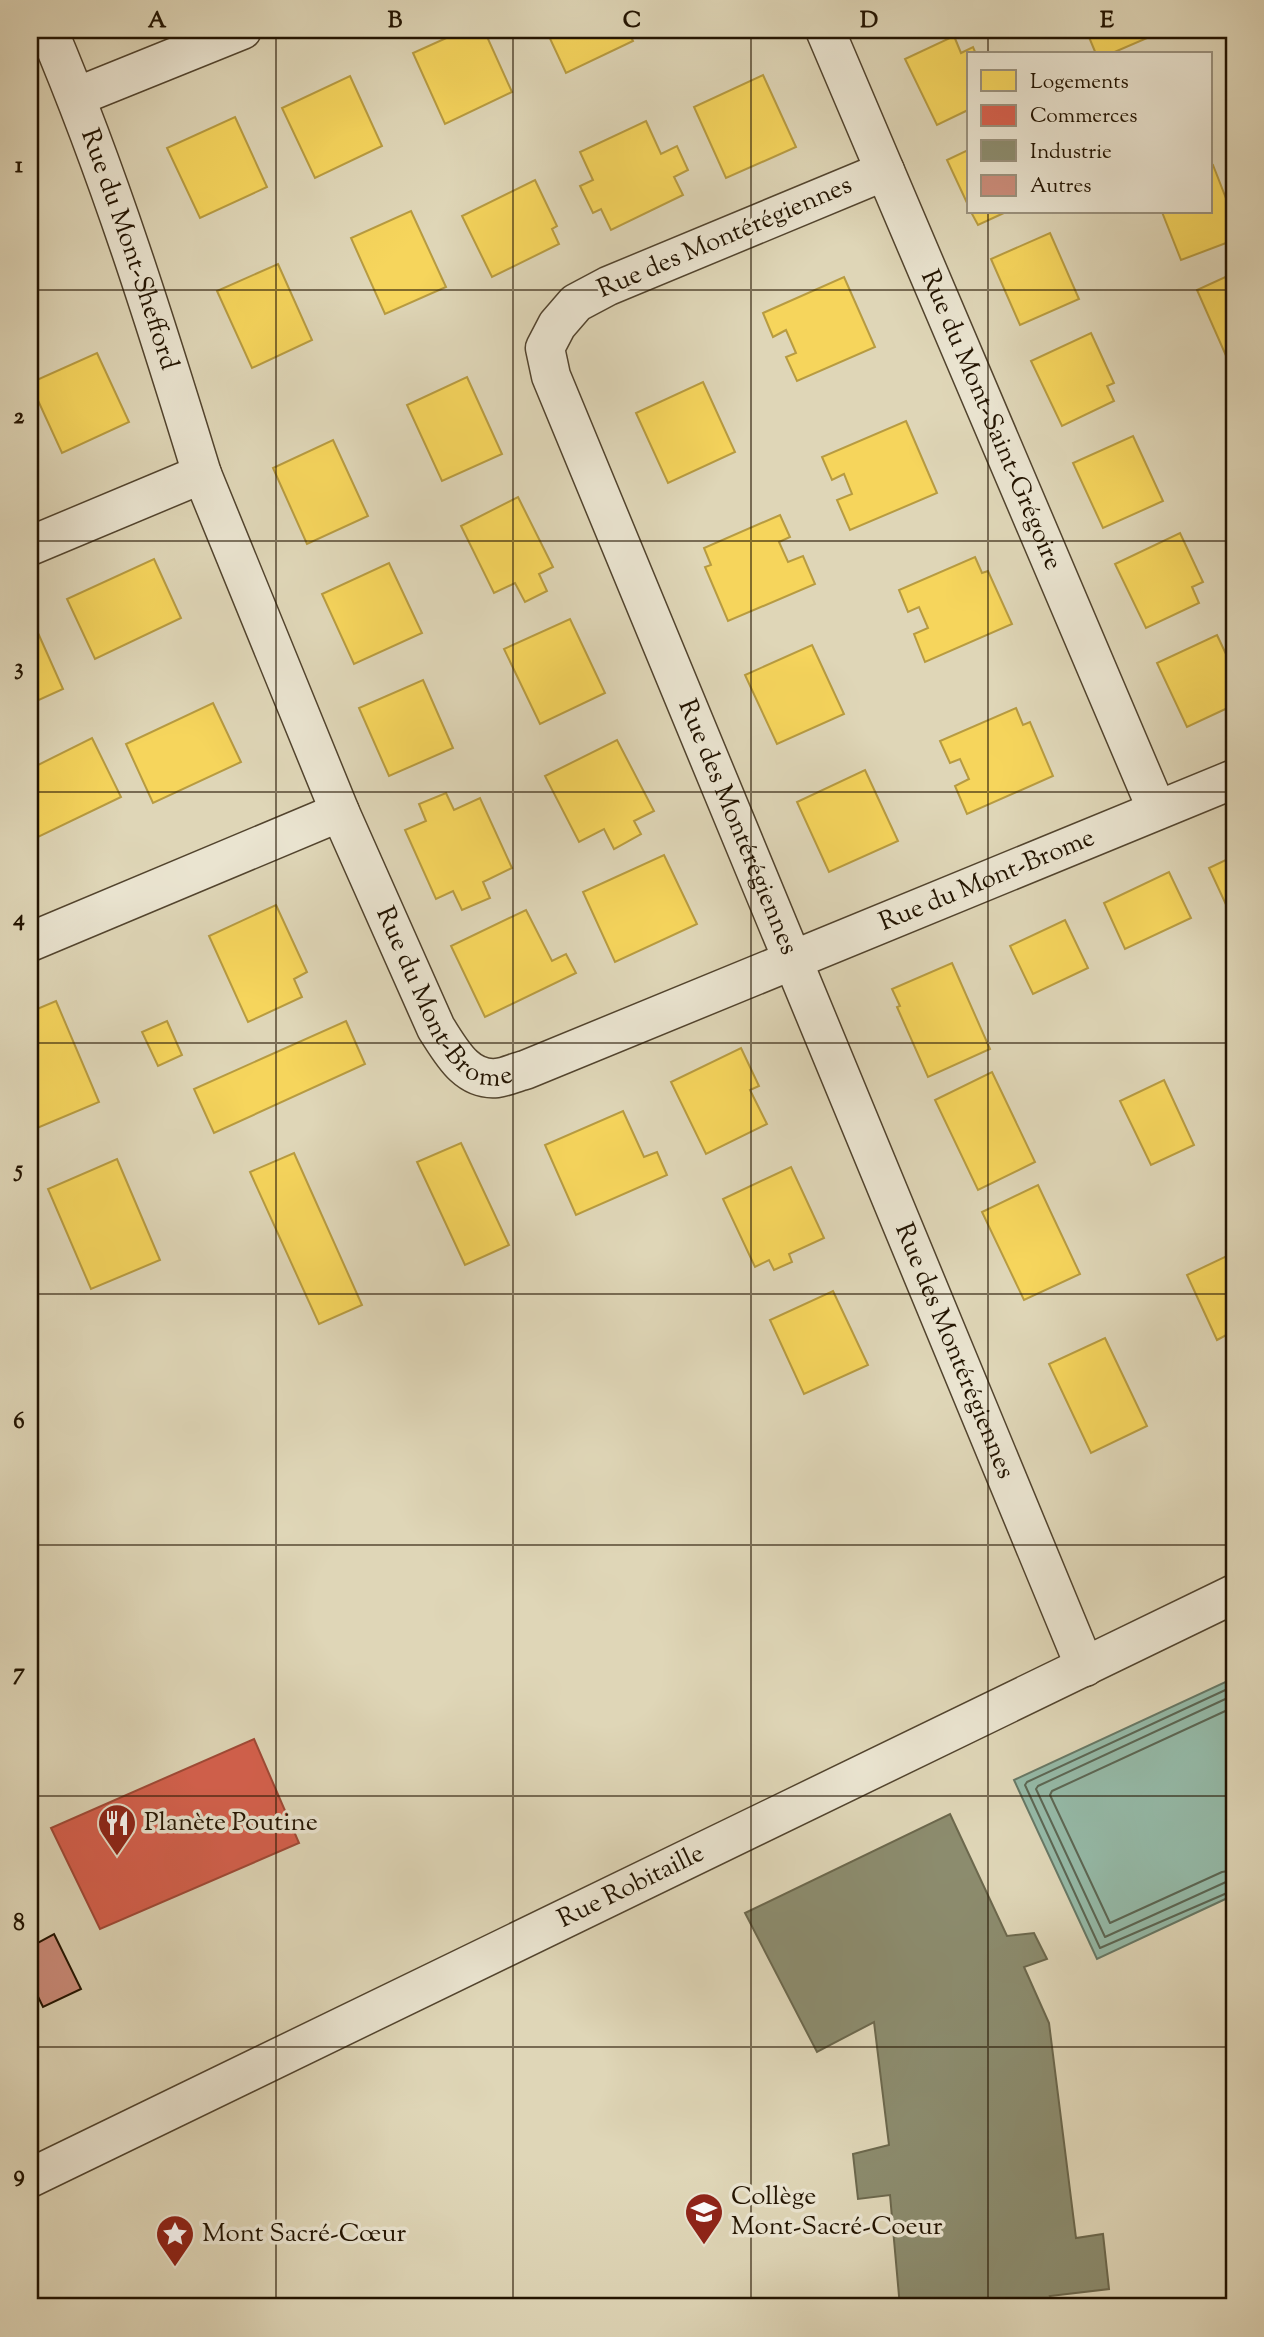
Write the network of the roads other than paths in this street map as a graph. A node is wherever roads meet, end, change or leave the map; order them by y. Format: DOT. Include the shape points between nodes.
graph roads {
  1 [pos="48,30"];
  2 [pos="242,30"];
  3 [pos="825,30"];
  4 [pos="76,97"];
  5 [pos="885,171"];
  6 [pos="202,474"];
  7 [pos="30,546"];
  8 [pos="1234,779"];
  9 [pos="1157,810"];
  10 [pos="340,812"];
  11 [pos="30,942"];
  12 [pos="792,959"];
  13 [pos="1234,1594"];
  14 [pos="1085,1667"];
  15 [pos="30,2178"];
  1 -- 4 [label="street, Rue du Mont-Shefford"];
  2 -- 4 [label="street"];
  3 -- 5 [label="street, Rue du Mont-Saint-Grégoire"];
  4 -- 6 [label="street, Rue du Mont-Shefford" via="143,282"];
  5 -- 9 [label="street, Rue du Mont-Saint-Grégoire"];
  5 -- 12 [label="street, Rue des Montérégiennes" via="608,286 576,303 545,348 551,376"];
  6 -- 7 [label="street"];
  6 -- 10 [label="street, Rue du Mont-Brome"];
  8 -- 9 [label="street, Rue du Mont-Brome"];
  9 -- 12 [label="street, Rue du Mont-Brome"];
  10 -- 11 [label="street"];
  10 -- 12 [label="street, Rue du Mont-Brome" via="436,1028 456,1059 476,1076 498,1078 524,1070"];
  12 -- 14 [label="street, Rue des Montérégiennes"];
  13 -- 14 [label="street, Rue Robitaille"];
  14 -- 15 [label="street, Rue Robitaille"];
}
